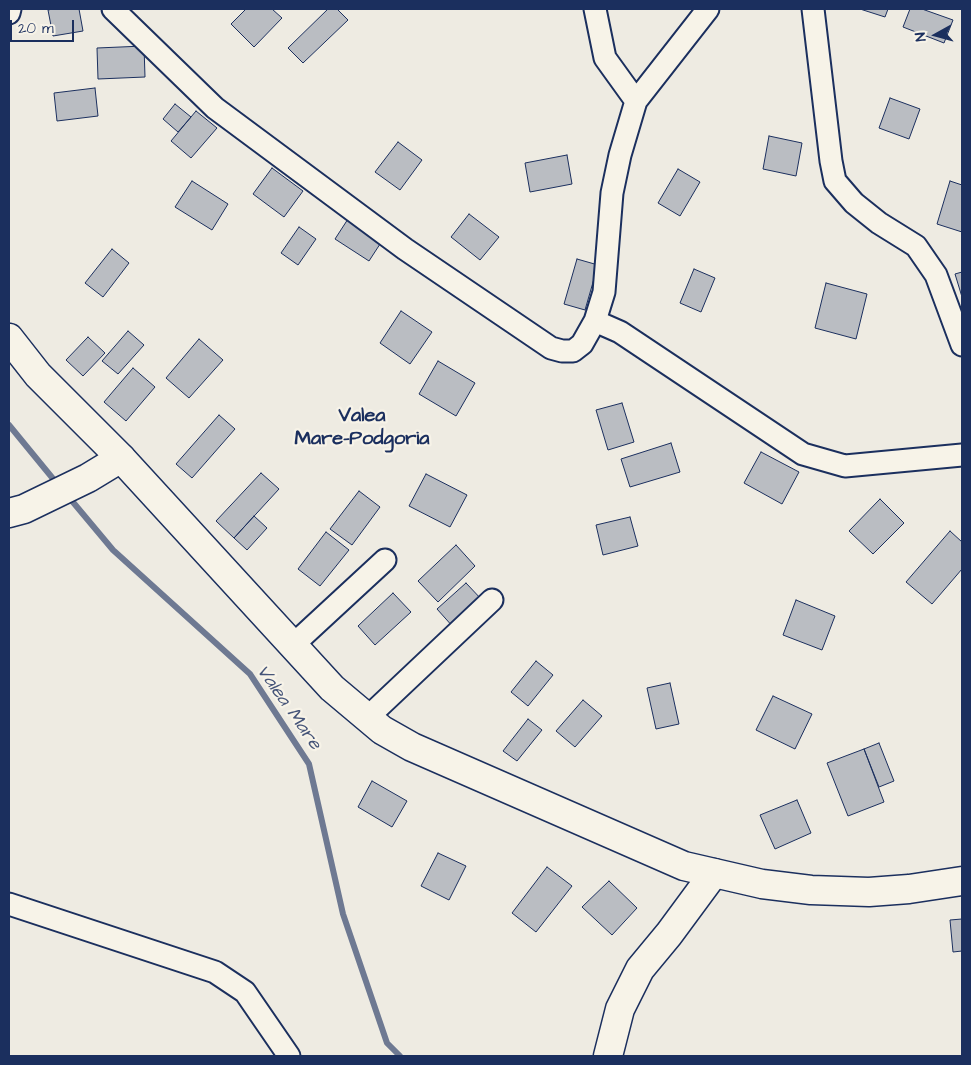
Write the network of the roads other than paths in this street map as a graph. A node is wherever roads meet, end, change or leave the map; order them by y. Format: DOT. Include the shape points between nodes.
graph roads {
  1 [pos="10,9"];
  2 [pos="113,9"];
  3 [pos="595,9"];
  4 [pos="708,9"];
  5 [pos="813,9"];
  6 [pos="9,13"];
  7 [pos="636,102"];
  8 [pos="595,321"];
  9 [pos="9,338"];
  10 [pos="962,345"];
  11 [pos="962,456"];
  12 [pos="122,458"];
  13 [pos="9,513"];
  14 [pos="385,560"];
  15 [pos="492,600"];
  16 [pos="293,645"];
  17 [pos="367,718"];
  18 [pos="714,873"];
  19 [pos="962,881"];
  20 [pos="9,904"];
  21 [pos="289,1056"];
  22 [pos="608,1056"];
  1 -- 6 [label="street"];
  2 -- 8 [label="street" via="215,108 405,249 550,348 573,351 582,344"];
  3 -- 7 [label="street" via="605,58"];
  4 -- 7 [label="street"];
  5 -- 10 [label="street" via="835,181 879,224 916,246 936,275"];
  7 -- 8 [label="street" via="612,193 604,292"];
  8 -- 11 [label="street" via="620,332 803,454 845,466"];
  9 -- 12 [label="main road" via="38,374"];
  12 -- 13 [label="main road"];
  12 -- 16 [label="main road"];
  14 -- 16 [label="street"];
  15 -- 17 [label="street"];
  16 -- 17 [label="main road" via="332,688"];
  17 -- 18 [label="main road" via="412,747 684,866"];
  18 -- 19 [label="main road" via="811,890 869,892"];
  18 -- 22 [label="main road" via="640,969 620,1008"];
  20 -- 21 [label="street" via="215,972 245,992"];
}
